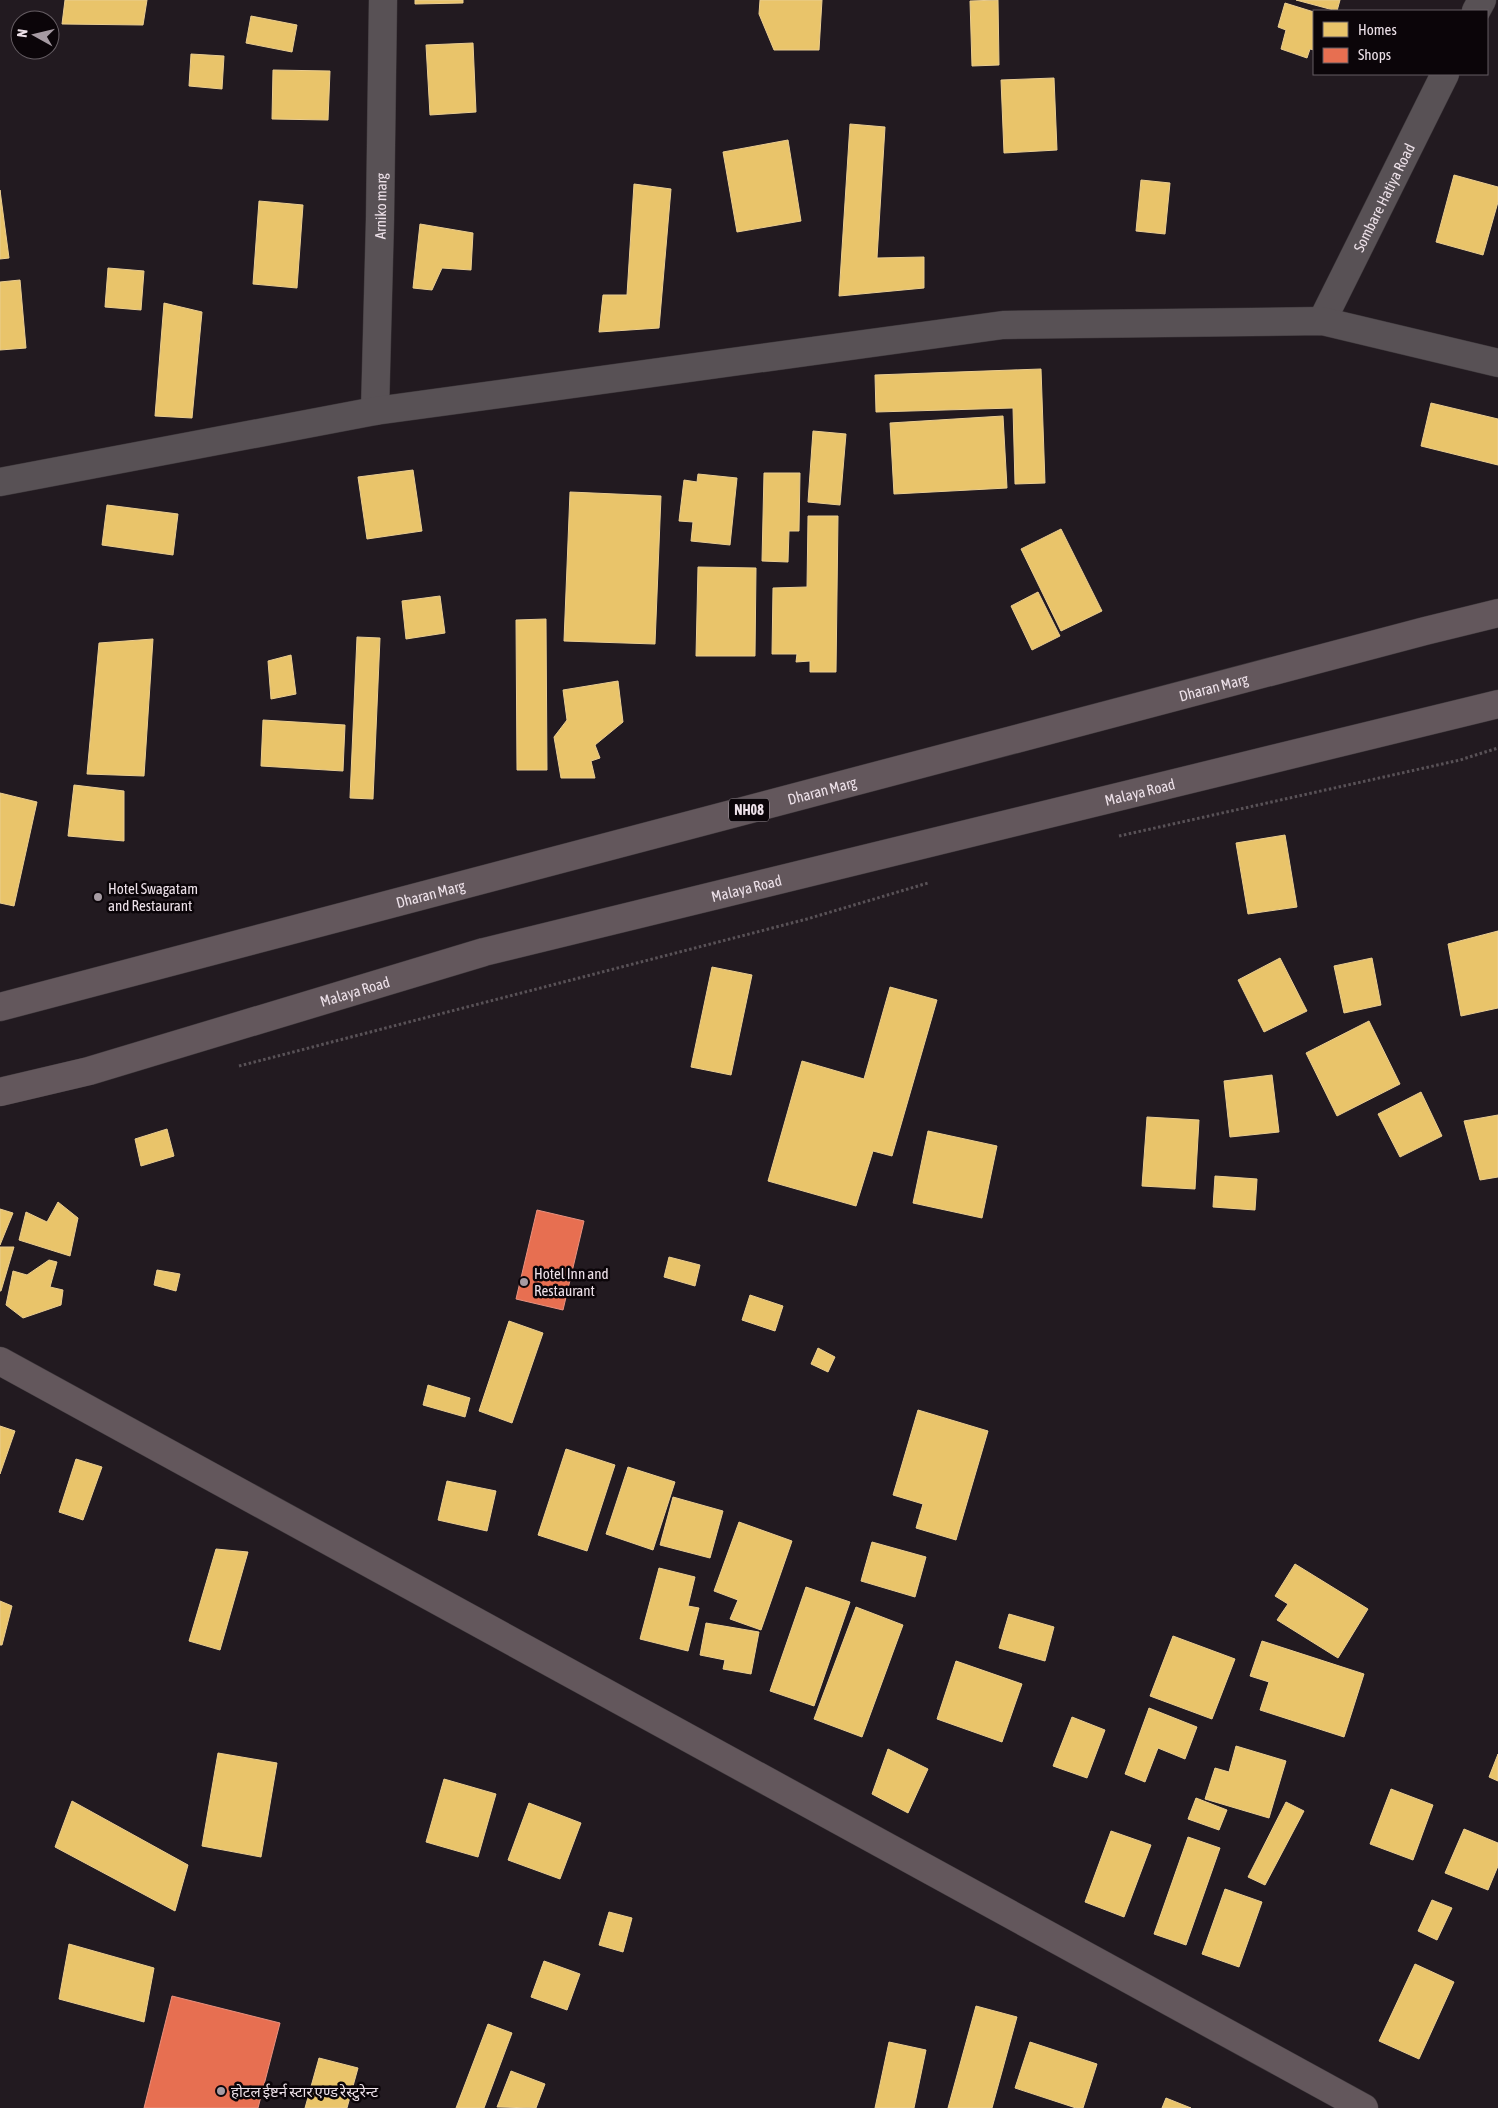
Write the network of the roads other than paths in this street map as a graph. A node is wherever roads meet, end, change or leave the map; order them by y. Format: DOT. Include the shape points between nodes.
graph roads {
  1 [pos="383,0"];
  2 [pos="1445,75"];
  3 [pos="1322,321"];
  4 [pos="1498,364"];
  5 [pos="375,411"];
  6 [pos="0,482"];
  7 [pos="1498,613"];
  8 [pos="1498,704"];
  9 [pos="0,1007"];
  10 [pos="0,1092"];
  11 [pos="0,1362"];
  12 [pos="1364,2108"];
  1 -- 5 [label="street, Arniko marg"];
  2 -- 3 [label="street, Sombare Hatiya Road"];
  3 -- 4 [label="street"];
  3 -- 5 [label="street" via="1003,325"];
  5 -- 6 [label="street"];
  7 -- 9 [label="main road, Dharan Marg / NH08"];
  8 -- 10 [label="main road, Malaya Road" via="484,952 89,1071"];
  11 -- 12 [label="main road"];
}
